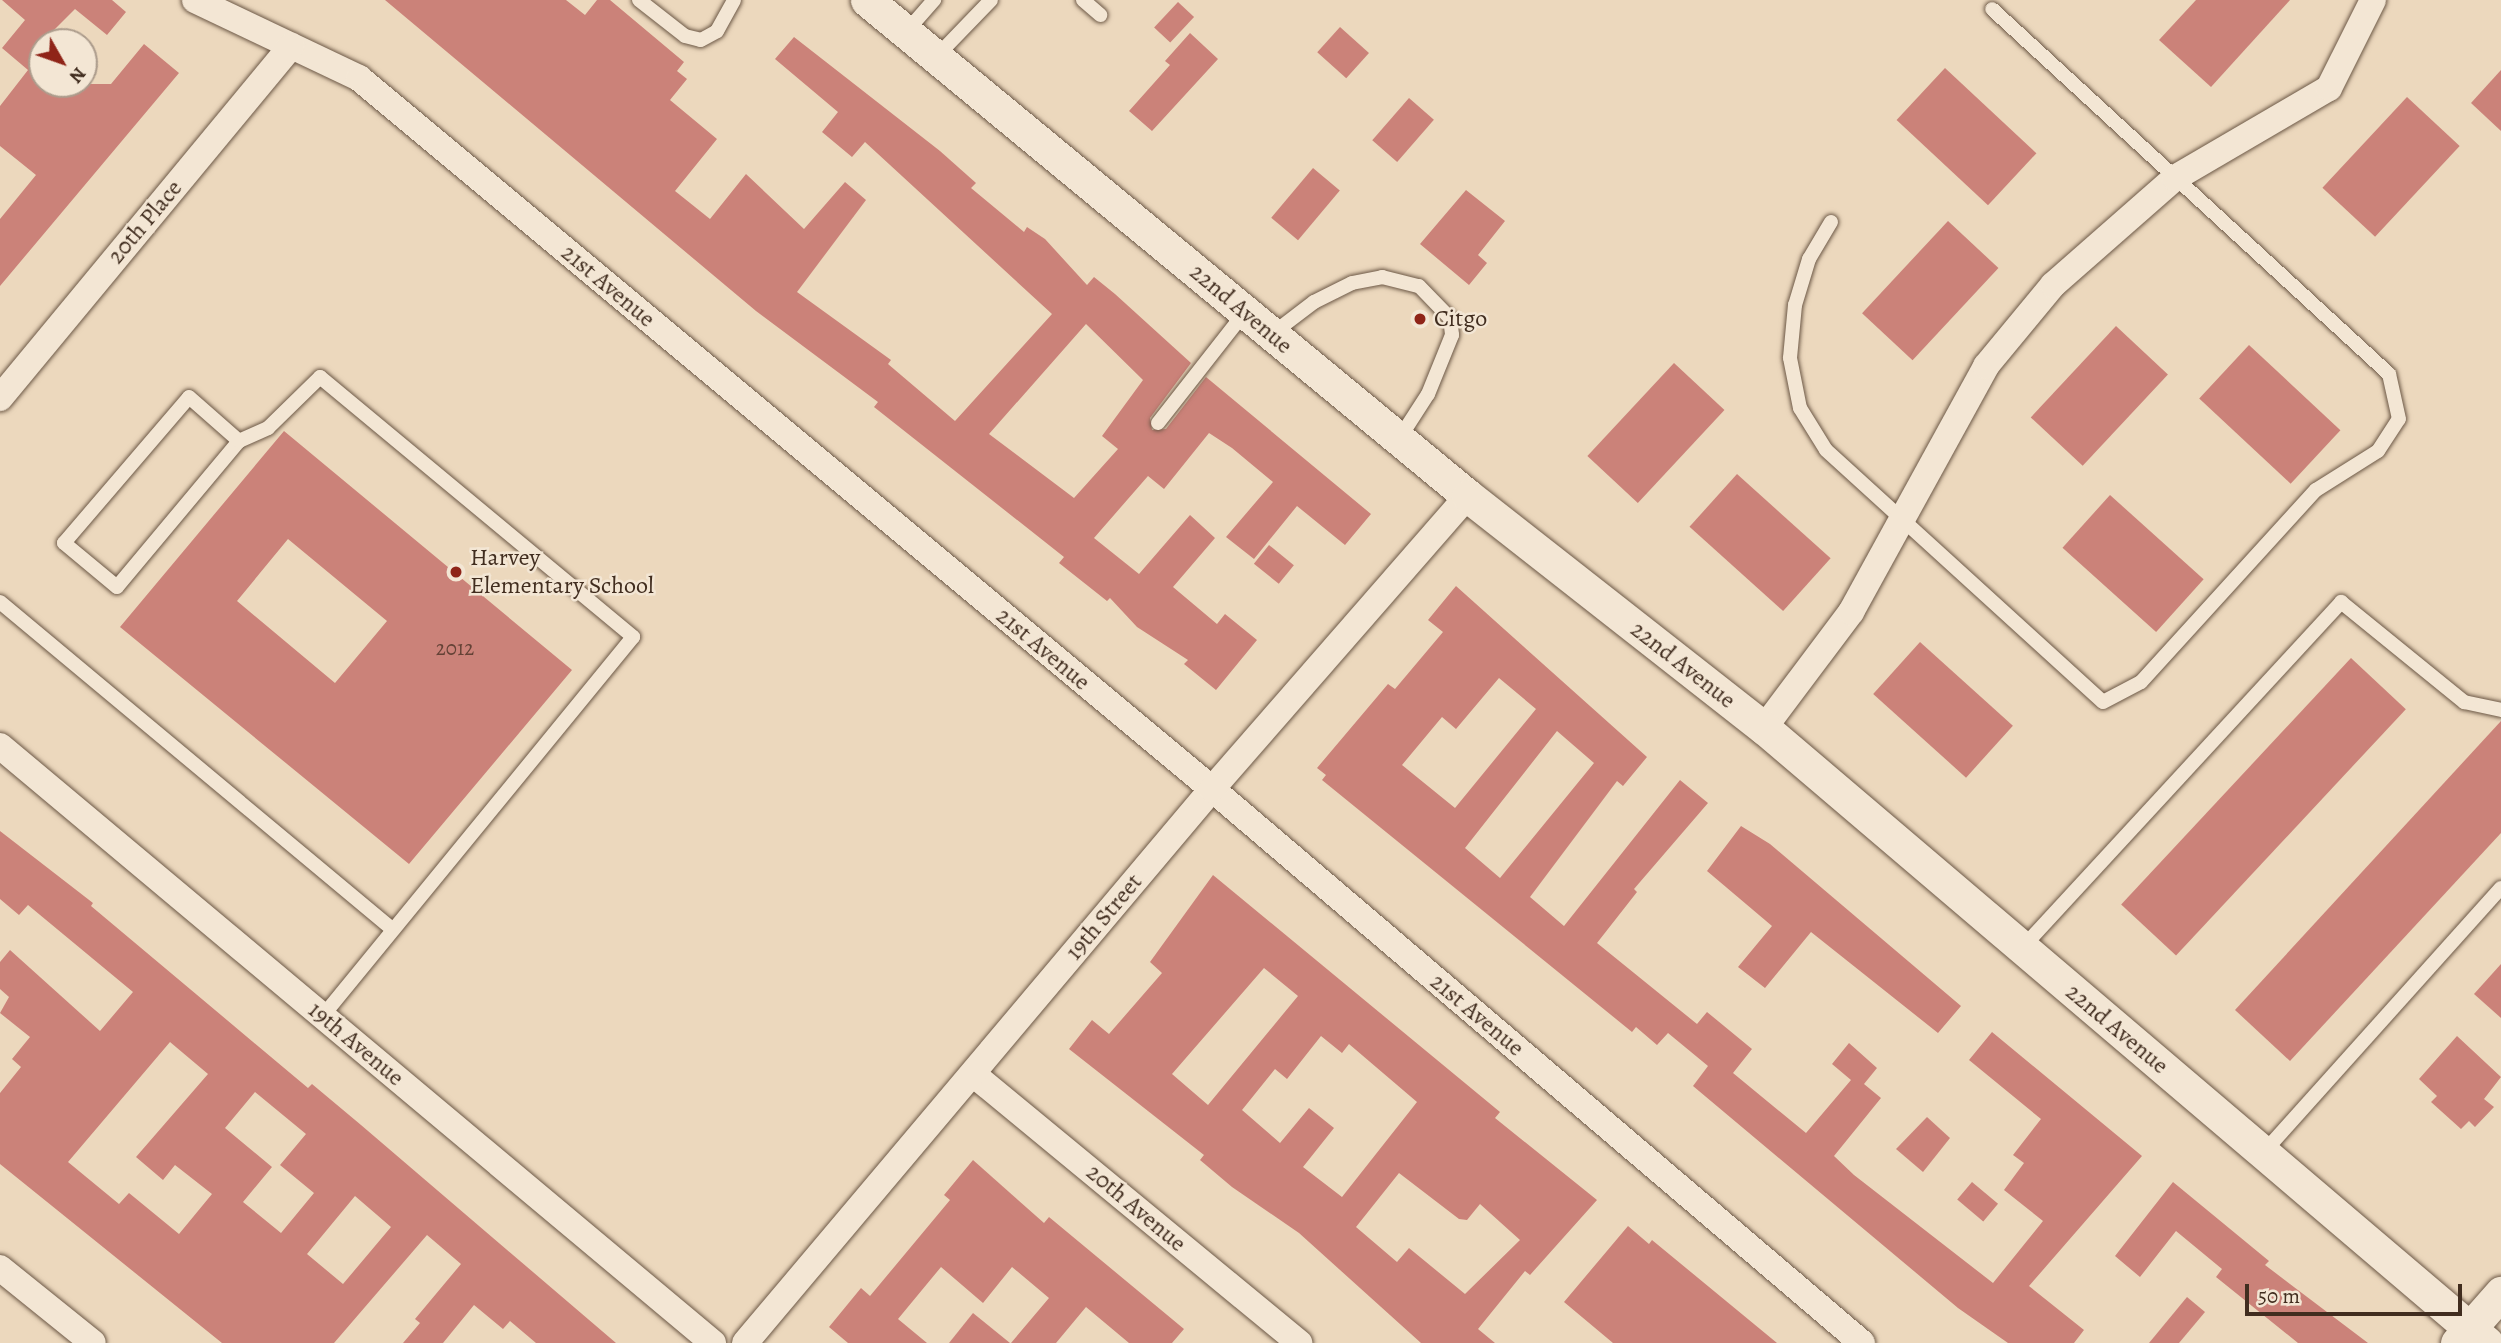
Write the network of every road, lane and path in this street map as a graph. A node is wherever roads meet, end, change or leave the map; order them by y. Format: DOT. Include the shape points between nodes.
graph roads {
  1 [pos="194,0"];
  2 [pos="639,0"];
  3 [pos="734,0"];
  4 [pos="867,0"];
  5 [pos="934,0"];
  6 [pos="991,0"];
  7 [pos="1083,0"];
  8 [pos="2373,0"];
  9 [pos="1992,9"];
  10 [pos="1100,15"];
  11 [pos="906,32"];
  12 [pos="290,46"];
  13 [pos="936,57"];
  14 [pos="2175,178"];
  15 [pos="1831,222"];
  16 [pos="1245,312"];
  17 [pos="1272,334"];
  18 [pos="0,398"];
  19 [pos="1158,423"];
  20 [pos="1399,439"];
  21 [pos="239,441"];
  22 [pos="1468,496"];
  23 [pos="1899,519"];
  24 [pos="0,601"];
  25 [pos="2501,710"];
  26 [pos="1764,728"];
  27 [pos="0,746"];
  28 [pos="1212,789"];
  29 [pos="2501,888"];
  30 [pos="392,929"];
  31 [pos="2022,948"];
  32 [pos="323,1016"];
  33 [pos="973,1074"];
  34 [pos="2263,1153"];
  35 [pos="0,1268"];
  36 [pos="2501,1293"];
  37 [pos="2471,1338"];
  38 [pos="93,1343"];
  39 [pos="713,1343"];
  40 [pos="745,1343"];
  41 [pos="1299,1343"];
  42 [pos="1862,1343"];
  1 -- 12 [label="street, 21st Avenue"];
  2 -- 3 [label="lane" via="685,36 701,40 717,31"];
  4 -- 11 [label="street, 22nd Avenue"];
  5 -- 11 [label="lane"];
  6 -- 13 [label="lane"];
  7 -- 10 [label="lane"];
  8 -- 14 [label="street" via="2329,88"];
  9 -- 14 [label="lane"];
  11 -- 13 [label="street, 22nd Avenue"];
  12 -- 18 [label="street, 20th Place"];
  12 -- 28 [label="street, 21st Avenue" via="359,78"];
  13 -- 16 [label="street, 22nd Avenue"];
  14 -- 23 [label="street" via="2053,285 1986,366"];
  14 -- 23 [label="lane" via="2389,374 2399,419 2378,451 2316,490 2141,682 2103,702"];
  15 -- 23 [label="lane" via="1809,259 1795,305 1790,358 1800,408 1826,450"];
  16 -- 17 [label="street, 22nd Avenue"];
  16 -- 19 [label="lane"];
  17 -- 20 [label="street, 22nd Avenue"];
  17 -- 20 [label="lane" via="1314,302 1352,283 1382,277 1419,286 1450,318 1452,335 1428,394"];
  20 -- 22 [label="street, 22nd Avenue"];
  21 -- 21 [label="lane" via="189,397 64,543 117,587"];
  21 -- 30 [label="lane" via="268,428 320,377 633,637"];
  22 -- 26 [label="street, 22nd Avenue"];
  22 -- 28 [label="street, 19th Street"];
  23 -- 26 [label="street" via="1851,612"];
  24 -- 30 [label="lane"];
  25 -- 31 [label="lane" via="2464,702 2341,602"];
  26 -- 31 [label="street, 22nd Avenue"];
  27 -- 32 [label="street, 19th Avenue"];
  28 -- 33 [label="street, 19th Street"];
  28 -- 42 [label="street, 21st Avenue"];
  29 -- 34 [label="lane"];
  30 -- 32 [label="lane"];
  31 -- 34 [label="street, 22nd Avenue"];
  32 -- 39 [label="street, 19th Avenue"];
  33 -- 40 [label="street, 19th Street"];
  33 -- 41 [label="street, 20th Avenue"];
  34 -- 37 [label="street, 22nd Avenue"];
  35 -- 38 [label="street"];
  36 -- 37 [label="street"];
}
